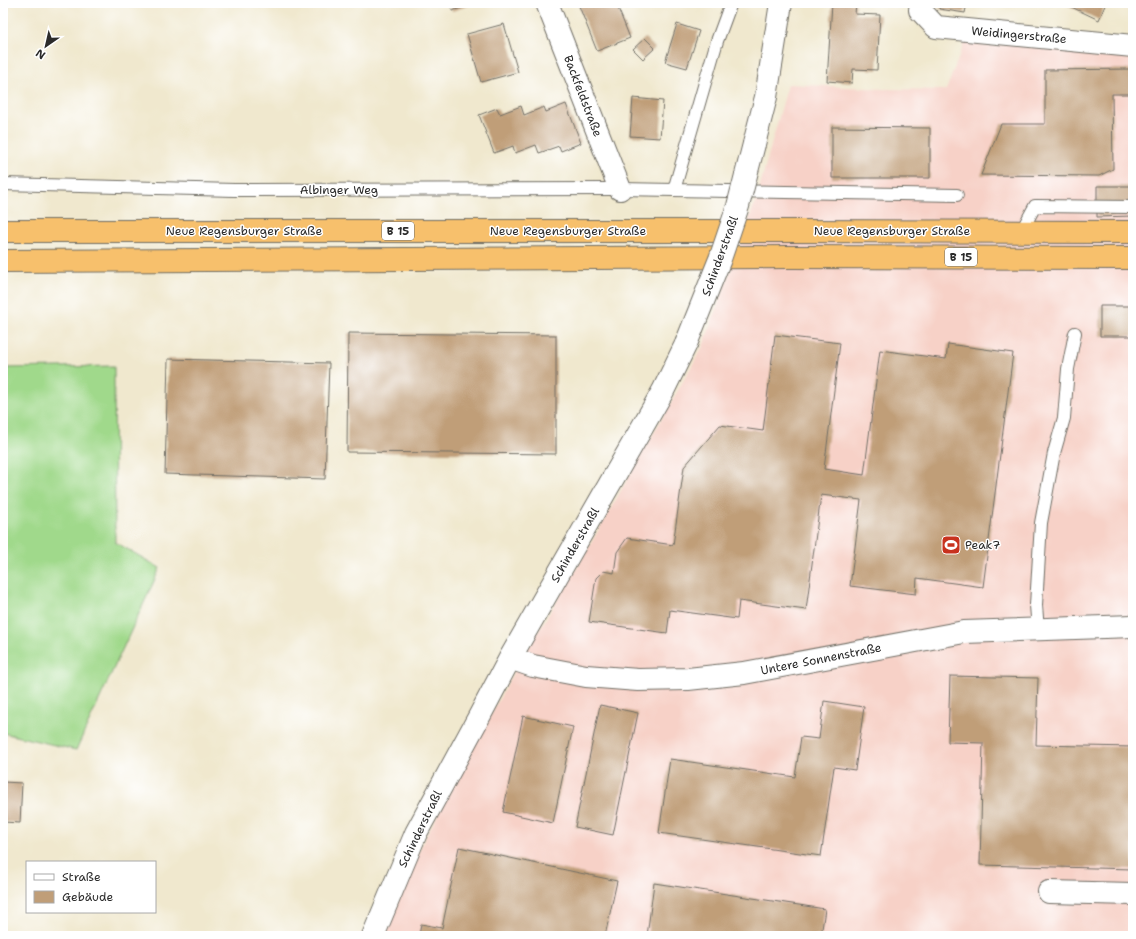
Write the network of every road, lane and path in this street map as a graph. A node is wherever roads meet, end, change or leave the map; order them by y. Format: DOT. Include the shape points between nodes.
graph roads {
  1 [pos="547,3"];
  2 [pos="731,3"];
  3 [pos="781,3"];
  4 [pos="921,3"];
  5 [pos="1133,46"];
  6 [pos="3,184"];
  7 [pos="620,189"];
  8 [pos="674,190"];
  9 [pos="957,194"];
  10 [pos="1133,207"];
  11 [pos="3,231"];
  12 [pos="1021,232"];
  13 [pos="1133,232"];
  14 [pos="1133,258"];
  15 [pos="3,261"];
  16 [pos="1075,333"];
  17 [pos="1133,626"];
  18 [pos="1038,630"];
  19 [pos="510,658"];
  20 [pos="1049,892"];
  21 [pos="1133,894"];
  22 [pos="373,936"];
  1 -- 7 [label="street, Backfeldstraße"];
  2 -- 8 [label="lane" via="717,41"];
  3 -- 19 [label="street, Schinderstraßl, bridge" via="766,97 738,206 686,344 663,391"];
  4 -- 5 [label="street, Weidingerstraße" via="920,10 936,27"];
  6 -- 7 [label="lane, Albinger Weg" via="234,190"];
  7 -- 8 [label="lane, Albinger Weg"];
  8 -- 9 [label="lane, Albinger Weg"];
  10 -- 12 [label="lane" via="1035,206"];
  11 -- 12 [label="highway, Neue Regensburger Straße / B 15"];
  12 -- 13 [label="highway, Neue Regensburger Straße / B 15"];
  14 -- 15 [label="highway, B 15"];
  16 -- 18 [label="lane" via="1068,369 1064,418 1054,453 1041,522 1036,605"];
  17 -- 18 [label="street, Untere Sonnenstraße"];
  18 -- 19 [label="street, Untere Sonnenstraße" via="964,632 744,673 688,679 638,680 586,676 533,666"];
  19 -- 22 [label="street, Schinderstraßl" via="416,833"];
  20 -- 21 [label="street"];
}
